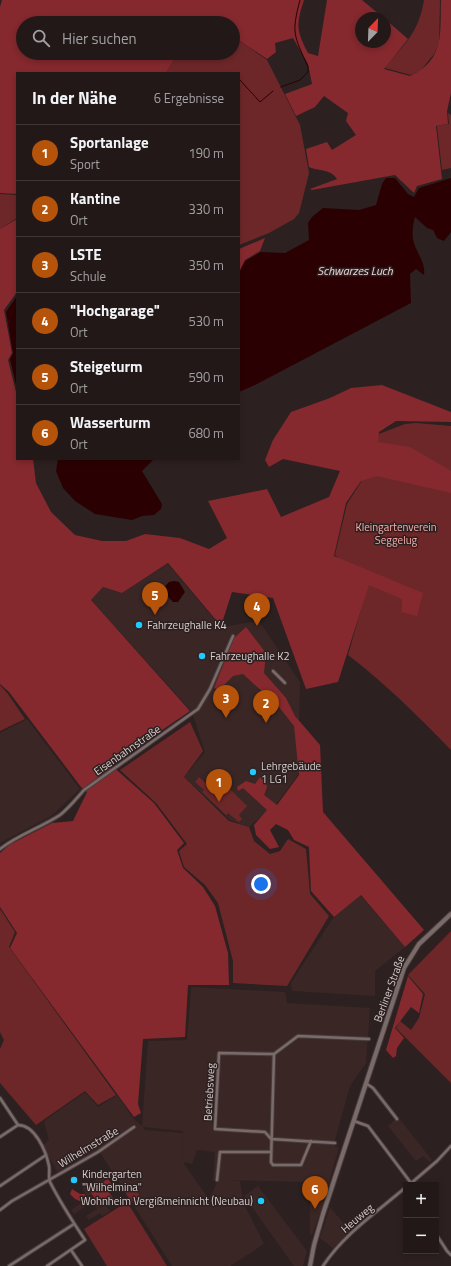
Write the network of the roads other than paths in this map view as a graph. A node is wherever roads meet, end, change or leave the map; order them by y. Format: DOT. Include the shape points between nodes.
graph roads {
  1 [pos="233,636"];
  2 [pos="273,671"];
  3 [pos="285,683"];
  4 [pos="0,849"];
  5 [pos="451,914"];
  6 [pos="369,1039"];
  7 [pos="274,1054"];
  8 [pos="366,1083"];
  9 [pos="0,1098"];
  10 [pos="4,1105"];
  11 [pos="0,1106"];
  12 [pos="396,1119"];
  13 [pos="354,1121"];
  14 [pos="18,1125"];
  15 [pos="134,1128"];
  16 [pos="0,1136"];
  17 [pos="271,1139"];
  18 [pos="311,1141"];
  19 [pos="335,1143"];
  20 [pos="451,1146"];
  21 [pos="271,1152"];
  22 [pos="46,1155"];
  23 [pos="49,1180"];
  24 [pos="217,1180"];
  25 [pos="409,1182"];
  26 [pos="412,1182"];
  27 [pos="0,1186"];
  28 [pos="403,1190"];
  29 [pos="0,1210"];
  30 [pos="74,1224"];
  31 [pos="439,1239"];
  32 [pos="71,1250"];
  33 [pos="451,1255"];
  34 [pos="9,1266"];
  35 [pos="46,1266"];
  36 [pos="82,1266"];
  37 [pos="310,1266"];
  38 [pos="323,1266"];
  1 -- 4 [label="street, Eisenbahnstraße" via="210,689 196,711 84,790 60,815"];
  2 -- 3 [label="street"];
  5 -- 8 [label="main road, Berliner Straße" via="419,944 408,959"];
  6 -- 7 [label="street" via="298,1036"];
  7 -- 17 [label="street"];
  7 -- 17 [label="street, Betriebsweg" via="219,1053 216,1129 265,1132"];
  8 -- 12 [label="street" via="373,1088"];
  8 -- 13 [label="main road, Berliner Straße"];
  9 -- 10 [label="street"];
  10 -- 11 [label="street"];
  10 -- 14 [label="street"];
  13 -- 25 [label="street" via="368,1126"];
  13 -- 37 [label="main road, Berliner Straße" via="314,1245"];
  14 -- 16 [label="street"];
  14 -- 22 [label="street" via="29,1128"];
  15 -- 23 [label="street, Wilhelmstraße"];
  17 -- 18 [label="street, Betriebsweg"];
  17 -- 21 [label="street"];
  18 -- 19 [label="street, Betriebsweg"];
  18 -- 21 [label="street" via="301,1165 273,1165"];
  20 -- 26 [label="street" via="438,1161"];
  21 -- 24 [label="street" via="220,1152"];
  22 -- 23 [label="street"];
  22 -- 27 [label="street, Wilhelmstraße"];
  23 -- 29 [label="street, Wilhelmstraße"];
  23 -- 30 [label="street, Wilhelmstraße"];
  28 -- 38 [label="street, Heuweg" via="347,1236"];
  30 -- 32 [label="street, Wilhelmstraße" via="85,1240"];
  30 -- 34 [label="street"];
  31 -- 33 [label="street"];
  32 -- 35 [label="street"];
  32 -- 36 [label="street"];
}
